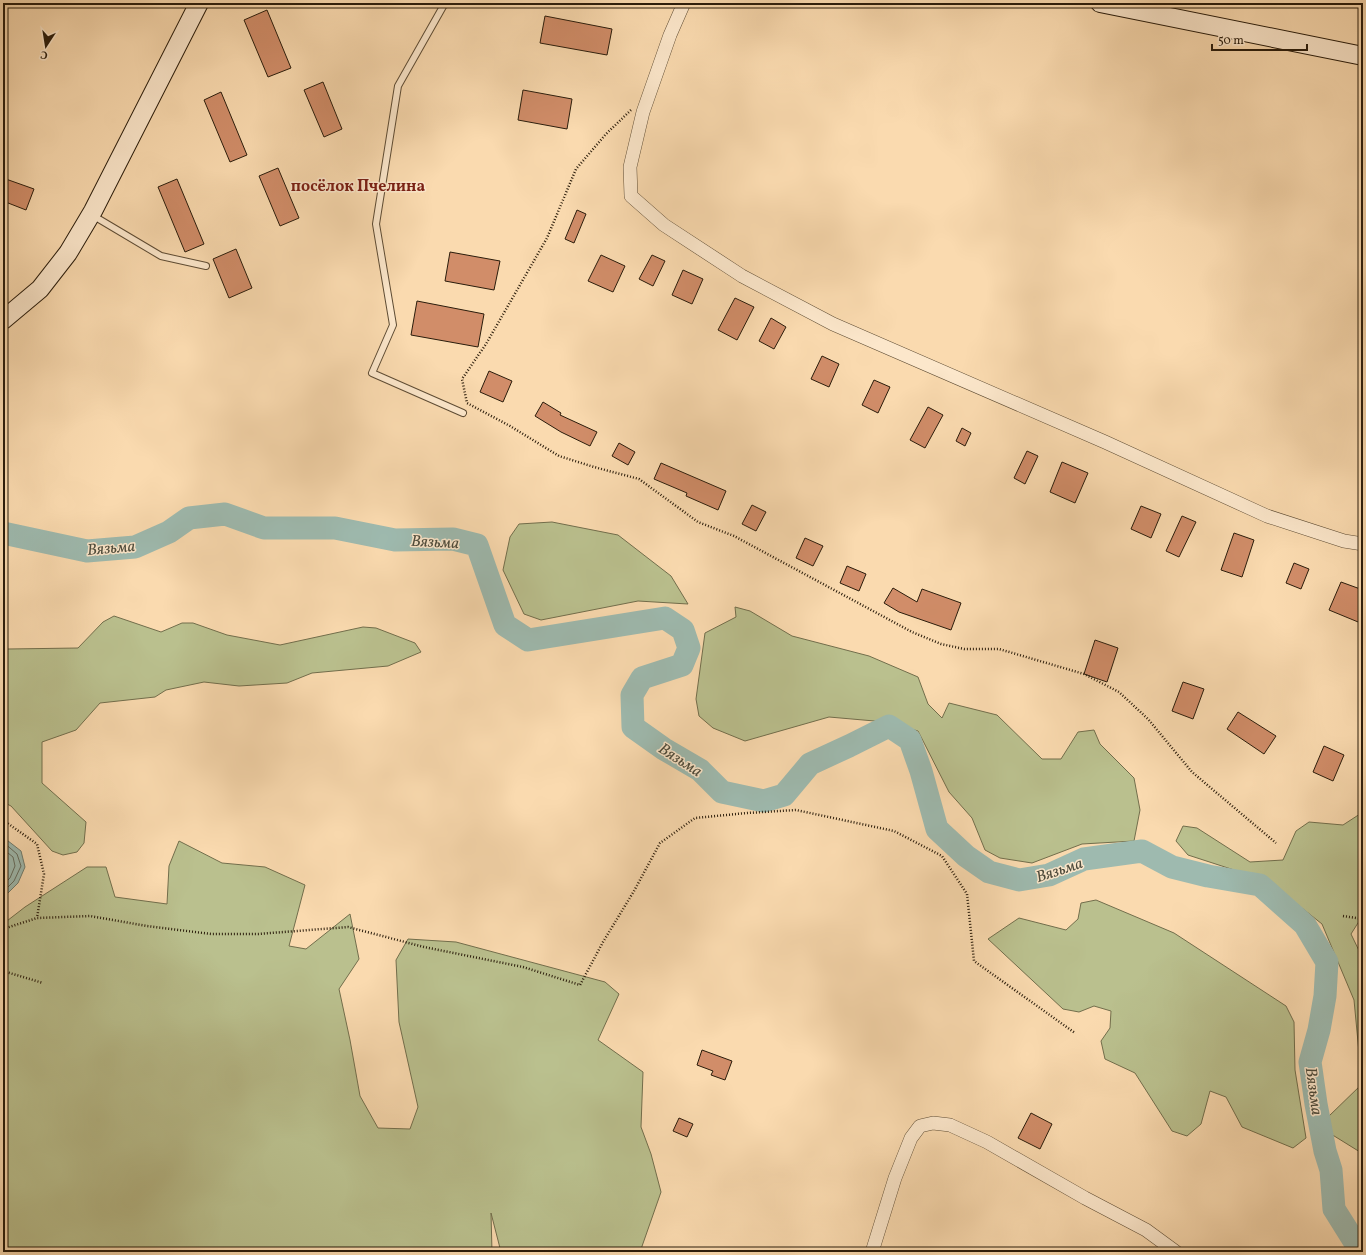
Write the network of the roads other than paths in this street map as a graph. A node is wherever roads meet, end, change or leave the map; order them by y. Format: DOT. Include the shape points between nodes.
graph roads {
  1 [pos="199,3"];
  2 [pos="445,3"];
  3 [pos="684,3"];
  4 [pos="1100,3"];
  5 [pos="1363,56"];
  6 [pos="91,214"];
  7 [pos="206,266"];
  8 [pos="3,320"];
  9 [pos="463,413"];
  10 [pos="1363,544"];
  11 [pos="872,1252"];
  12 [pos="1176,1252"];
  1 -- 6 [label="street"];
  2 -- 9 [label="lane" via="398,86 376,224 392,325 372,373"];
  3 -- 10 [label="street" via="643,112 630,167 631,196 664,226 742,276 833,324 1105,442 1267,516 1344,541"];
  4 -- 5 [label="street"];
  6 -- 7 [label="lane" via="161,256"];
  6 -- 8 [label="street" via="68,253 40,289"];
  11 -- 12 [label="street" via="910,1138 920,1126 933,1123 950,1125 987,1142 1146,1230"];
}
